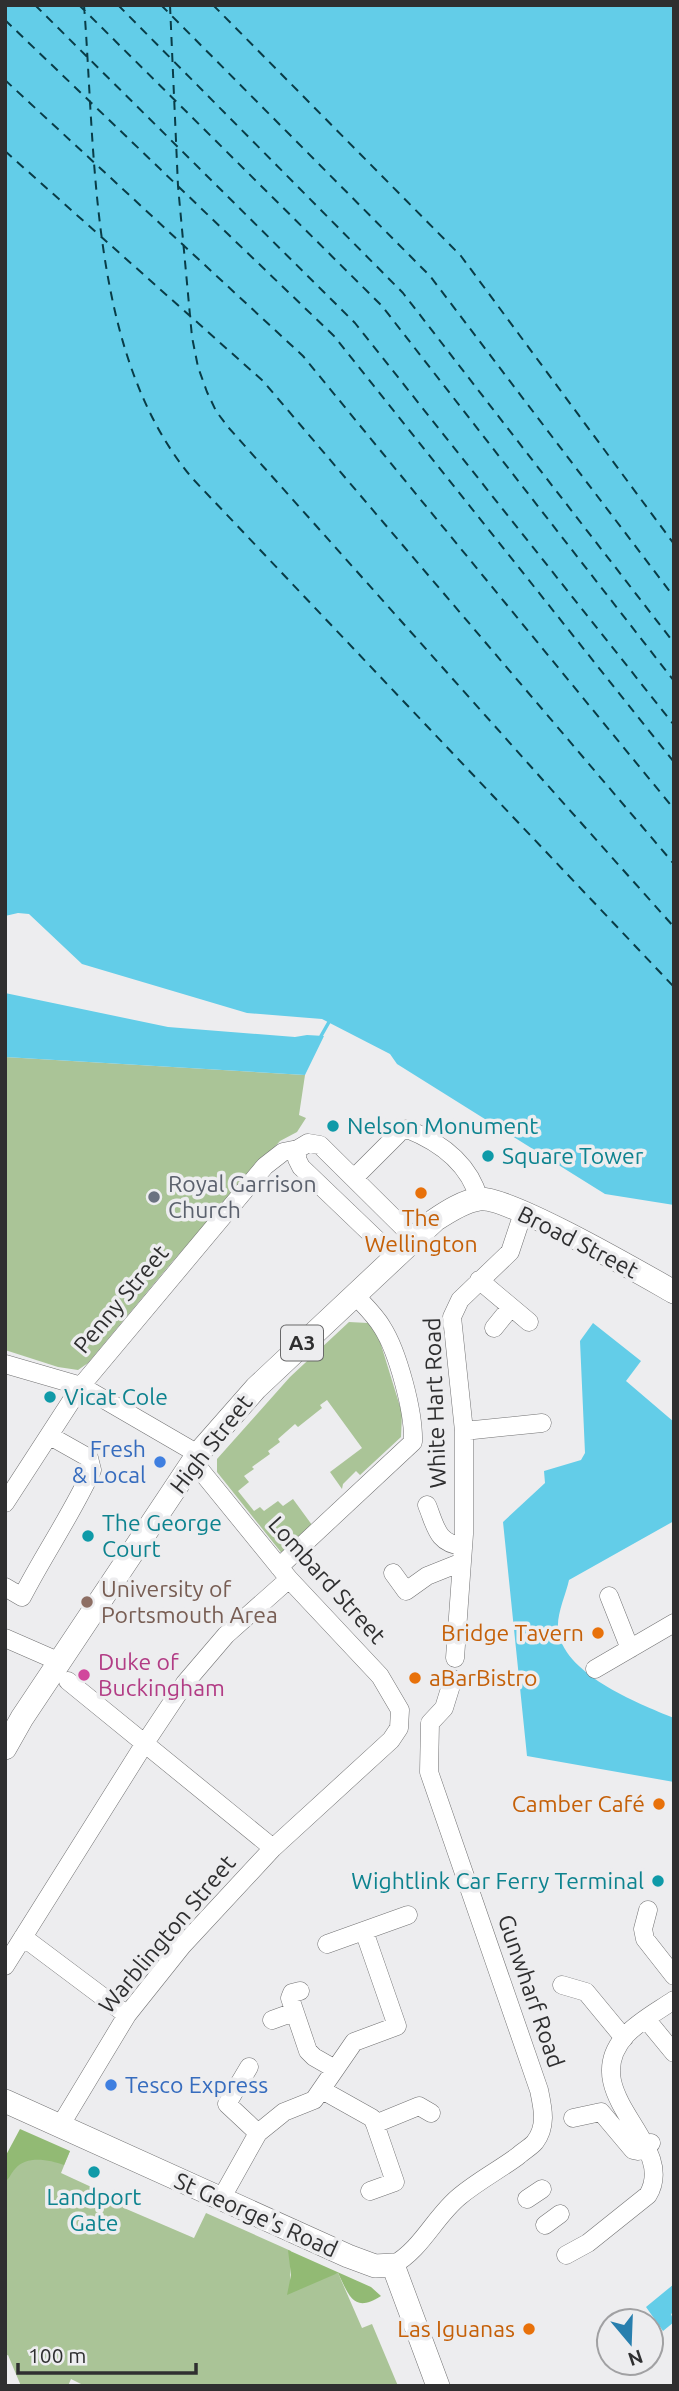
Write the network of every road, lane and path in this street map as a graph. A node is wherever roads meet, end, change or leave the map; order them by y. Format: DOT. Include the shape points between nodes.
graph roads {
  1 [pos="298,1149"];
  2 [pos="354,1178"];
  3 [pos="479,1199"];
  4 [pos="523,1213"];
  5 [pos="414,1238"];
  6 [pos="394,1256"];
  7 [pos="479,1280"];
  8 [pos="674,1292"];
  9 [pos="354,1294"];
  10 [pos="511,1307"];
  11 [pos="529,1322"];
  12 [pos="494,1328"];
  13 [pos="5,1364"];
  14 [pos="81,1386"];
  15 [pos="542,1423"];
  16 [pos="464,1431"];
  17 [pos="50,1436"];
  18 [pos="195,1458"];
  19 [pos="5,1503"];
  20 [pos="427,1505"];
  21 [pos="463,1554"];
  22 [pos="284,1573"];
  23 [pos="393,1573"];
  24 [pos="5,1587"];
  25 [pos="608,1596"];
  26 [pos="674,1623"];
  27 [pos="5,1638"];
  28 [pos="630,1649"];
  29 [pos="455,1658"];
  30 [pos="595,1669"];
  31 [pos="64,1671"];
  32 [pos="453,1679"];
  33 [pos="391,1741"];
  34 [pos="145,1743"];
  35 [pos="5,1748"];
  36 [pos="273,1848"];
  37 [pos="648,1910"];
  38 [pos="408,1915"];
  39 [pos="363,1931"];
  40 [pos="23,1937"];
  41 [pos="327,1944"];
  42 [pos="5,1966"];
  43 [pos="674,1976"];
  44 [pos="562,1985"];
  45 [pos="300,1991"];
  46 [pos="674,2000"];
  47 [pos="294,2012"];
  48 [pos="127,2015"];
  49 [pos="646,2019"];
  50 [pos="272,2020"];
  51 [pos="624,2038"];
  52 [pos="674,2053"];
  53 [pos="249,2067"];
  54 [pos="335,2069"];
  55 [pos="322,2090"];
  56 [pos="5,2101"];
  57 [pos="431,2113"];
  58 [pos="573,2118"];
  59 [pos="375,2124"];
  60 [pos="60,2126"];
  61 [pos="258,2133"];
  62 [pos="651,2143"];
  63 [pos="370,2191"];
  64 [pos="221,2199"];
  65 [pos="560,2214"];
  66 [pos="545,2225"];
  67 [pos="566,2255"];
  68 [pos="393,2265"];
  69 [pos="438,2386"];
  1 -- 2 [label="street" via="316,1143"];
  1 -- 6 [label="street" via="301,1167"];
  1 -- 14 [label="street, Penny Street" via="283,1152 265,1166"];
  2 -- 3 [label="street" via="407,1129 460,1161 474,1181"];
  2 -- 5 [label="street"];
  3 -- 4 [label="main road, Broad Street"];
  3 -- 5 [label="main road, High Street / A3" via="445,1213"];
  4 -- 7 [label="street, White Hart Road" via="510,1252"];
  4 -- 8 [label="main road, Broad Street"];
  5 -- 6 [label="main road, High Street / A3"];
  6 -- 9 [label="main road, High Street / A3"];
  7 -- 10 [label="street"];
  7 -- 16 [label="street, White Hart Road" via="452,1317"];
  9 -- 18 [label="main road, High Street / A3" via="256,1388"];
  9 -- 22 [label="street" via="383,1327 414,1424 413,1442"];
  10 -- 11 [label="street"];
  10 -- 12 [label="street"];
  13 -- 14 [label="street"];
  14 -- 17 [label="street, Penny Street"];
  14 -- 18 [label="street"];
  15 -- 16 [label="street"];
  16 -- 21 [label="street, White Hart Road"];
  17 -- 19 [label="street, Penny Street"];
  17 -- 24 [label="street" via="89,1458 92,1470 22,1597"];
  18 -- 22 [label="street, Lombard Street"];
  18 -- 31 [label="main road, High Street / A3"];
  20 -- 21 [label="street" via="443,1540"];
  21 -- 23 [label="street" via="406,1591"];
  21 -- 29 [label="street, White Hart Road"];
  22 -- 33 [label="street, Lombard Street" via="380,1676 400,1710 399,1728"];
  22 -- 34 [label="street" via="185,1683"];
  25 -- 28 [label="street"];
  26 -- 28 [label="street"];
  27 -- 31 [label="street"];
  28 -- 30 [label="street"];
  31 -- 34 [label="street"];
  31 -- 35 [label="main road, High Street / A3"];
  32 -- 68 [label="street, Gunwharf Road" via="444,1708 429,1723 429,1772 540,2091 543,2127 534,2143 447,2207 410,2253"];
  33 -- 36 [label="street, Warblington Street"];
  34 -- 36 [label="street"];
  34 -- 40 [label="street"];
  36 -- 48 [label="street, Warblington Street" via="182,1946"];
  37 -- 43 [label="street" via="645,1939"];
  38 -- 39 [label="street"];
  39 -- 41 [label="street"];
  39 -- 54 [label="street" via="397,2026 354,2042"];
  40 -- 42 [label="street"];
  40 -- 48 [label="street"];
  44 -- 51 [label="street" via="587,1994"];
  45 -- 47 [label="street" via="290,1996"];
  46 -- 49 [label="street"];
  47 -- 50 [label="street"];
  47 -- 54 [label="street" via="308,2051"];
  48 -- 60 [label="street, Warblington Street"];
  49 -- 51 [label="street"];
  49 -- 52 [label="street"];
  51 -- 62 [label="street" via="615,2056 614,2082"];
  53 -- 61 [label="street" via="227,2104"];
  54 -- 55 [label="street"];
  55 -- 59 [label="street"];
  55 -- 61 [label="street" via="314,2100 284,2112"];
  56 -- 60 [label="main road, St George's Road"];
  57 -- 59 [label="street" via="419,2106"];
  58 -- 62 [label="street" via="601,2112 633,2150"];
  59 -- 63 [label="street" via="394,2182"];
  60 -- 64 [label="main road, St George's Road"];
  61 -- 64 [label="street"];
  62 -- 67 [label="street" via="659,2172 651,2192"];
  64 -- 68 [label="main road, St George's Road" via="367,2264"];
  65 -- 66 [label="street"];
  68 -- 69 [label="main road"];
}
